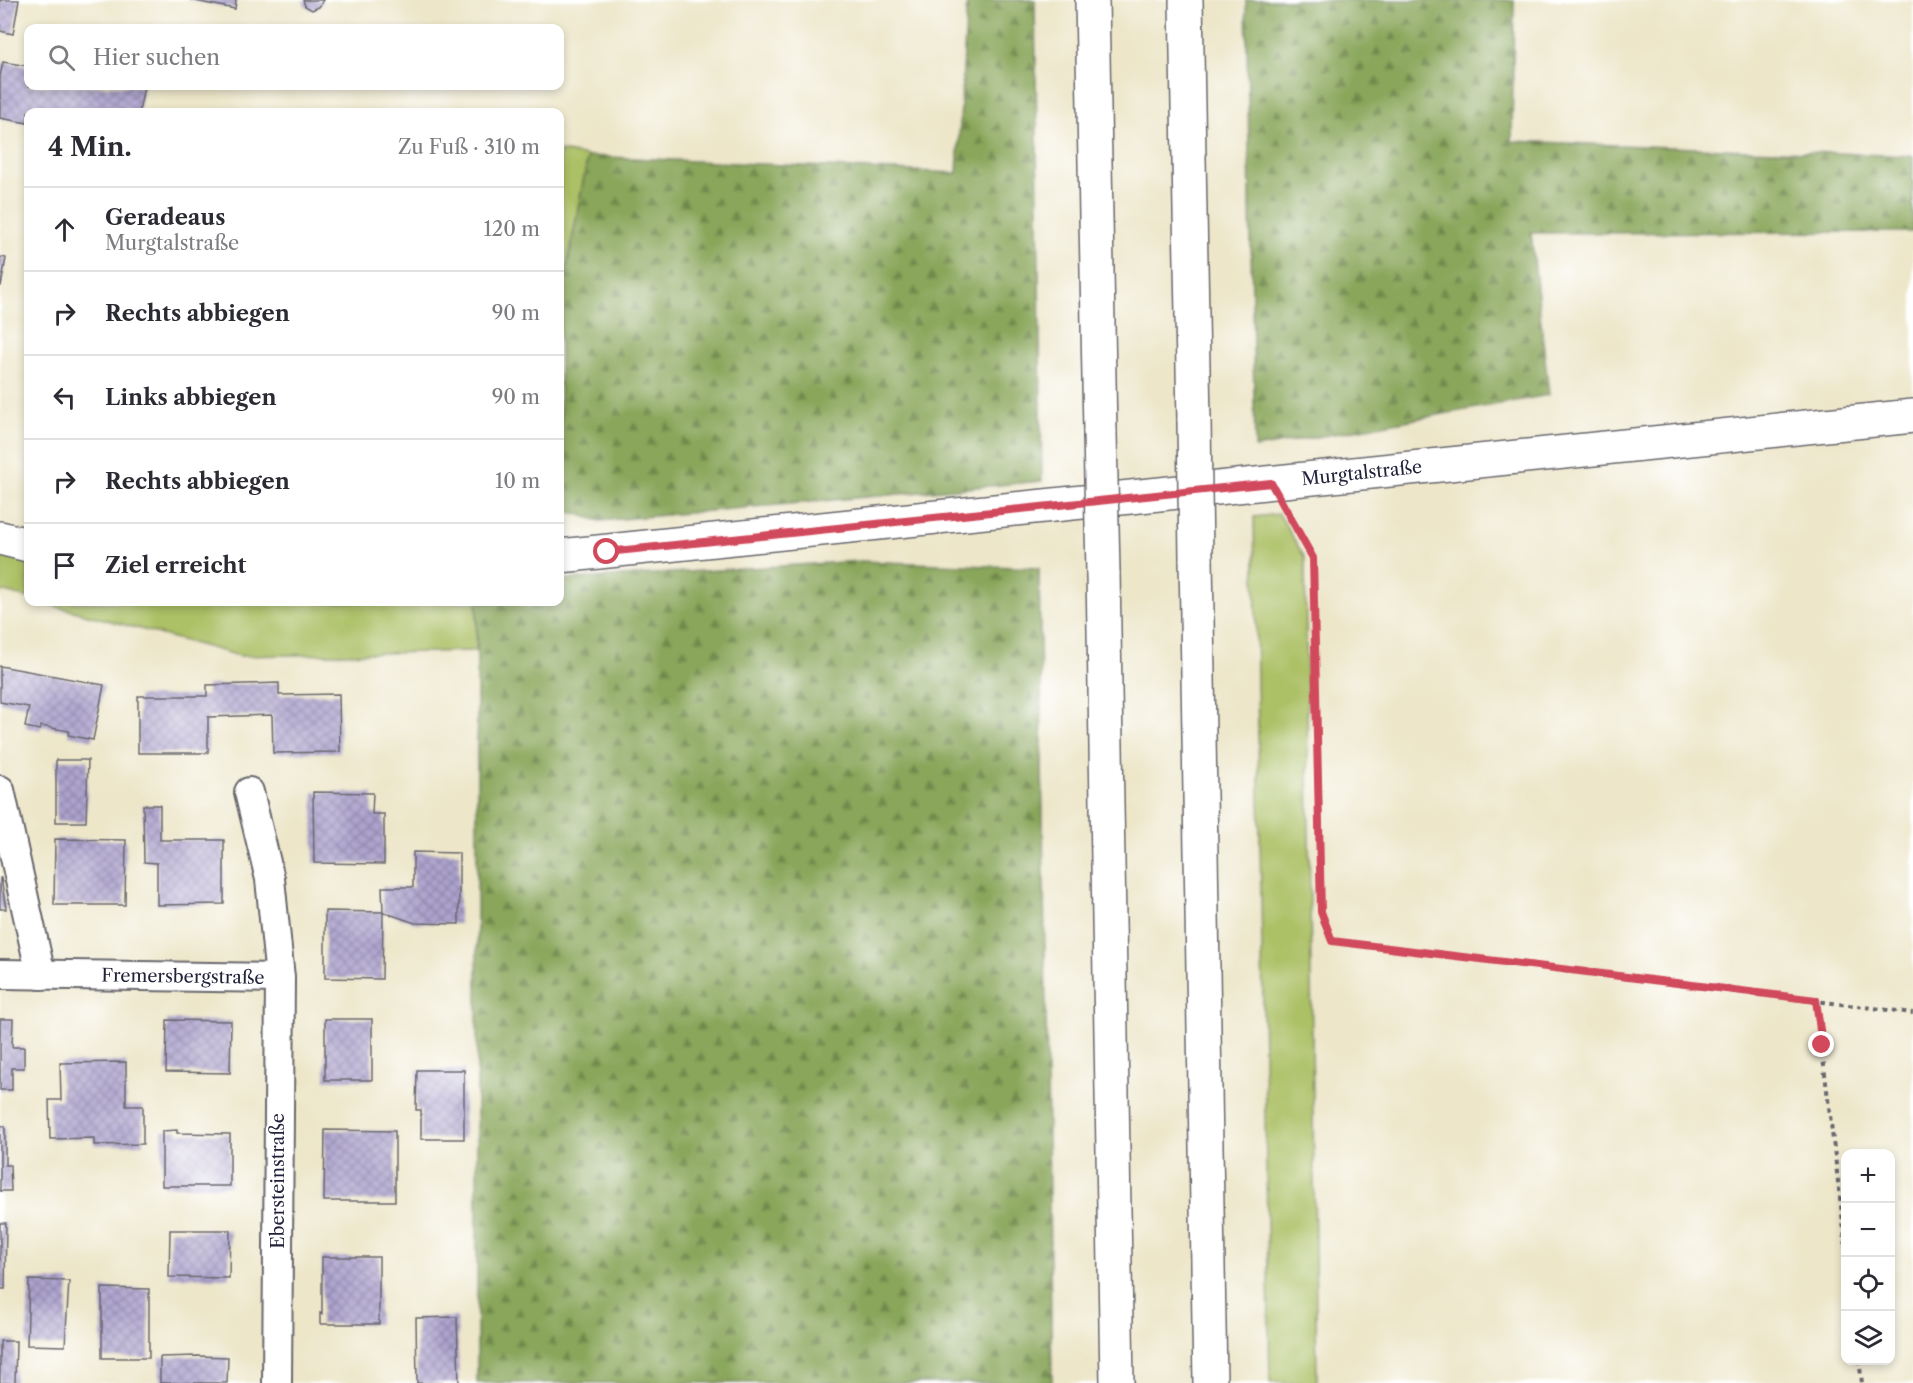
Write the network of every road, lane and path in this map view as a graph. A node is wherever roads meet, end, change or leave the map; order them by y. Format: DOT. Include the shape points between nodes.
graph roads {
  1 [pos="1092,0"];
  2 [pos="1186,0"];
  3 [pos="1913,416"];
  4 [pos="1271,483"];
  5 [pos="0,538"];
  6 [pos="24,544"];
  7 [pos="564,556"];
  8 [pos="0,790"];
  9 [pos="249,792"];
  10 [pos="0,974"];
  11 [pos="41,975"];
  12 [pos="280,978"];
  13 [pos="1816,1000"];
  14 [pos="1913,1013"];
  15 [pos="1841,1213"];
  16 [pos="1860,1365"];
  17 [pos="277,1383"];
  18 [pos="1117,1383"];
  19 [pos="1210,1383"];
  20 [pos="1862,1383"];
  1 -- 18 [label="main road, bridge"];
  2 -- 19 [label="main road, bridge"];
  3 -- 4 [label="main road, Murgtalstraße"];
  4 -- 7 [label="main road, Murgtalstraße"];
  4 -- 13 [label="path" via="1313,558 1321,912 1332,941"];
  5 -- 6 [label="main road"];
  8 -- 11 [label="street"];
  9 -- 12 [label="street, Fremersbergstraße" via="270,879"];
  10 -- 11 [label="street, Fremersbergstraße"];
  11 -- 12 [label="street, Fremersbergstraße"];
  12 -- 17 [label="street, Ebersteinstraße"];
  13 -- 14 [label="path"];
  13 -- 15 [label="path"];
  16 -- 20 [label="path"];
}
